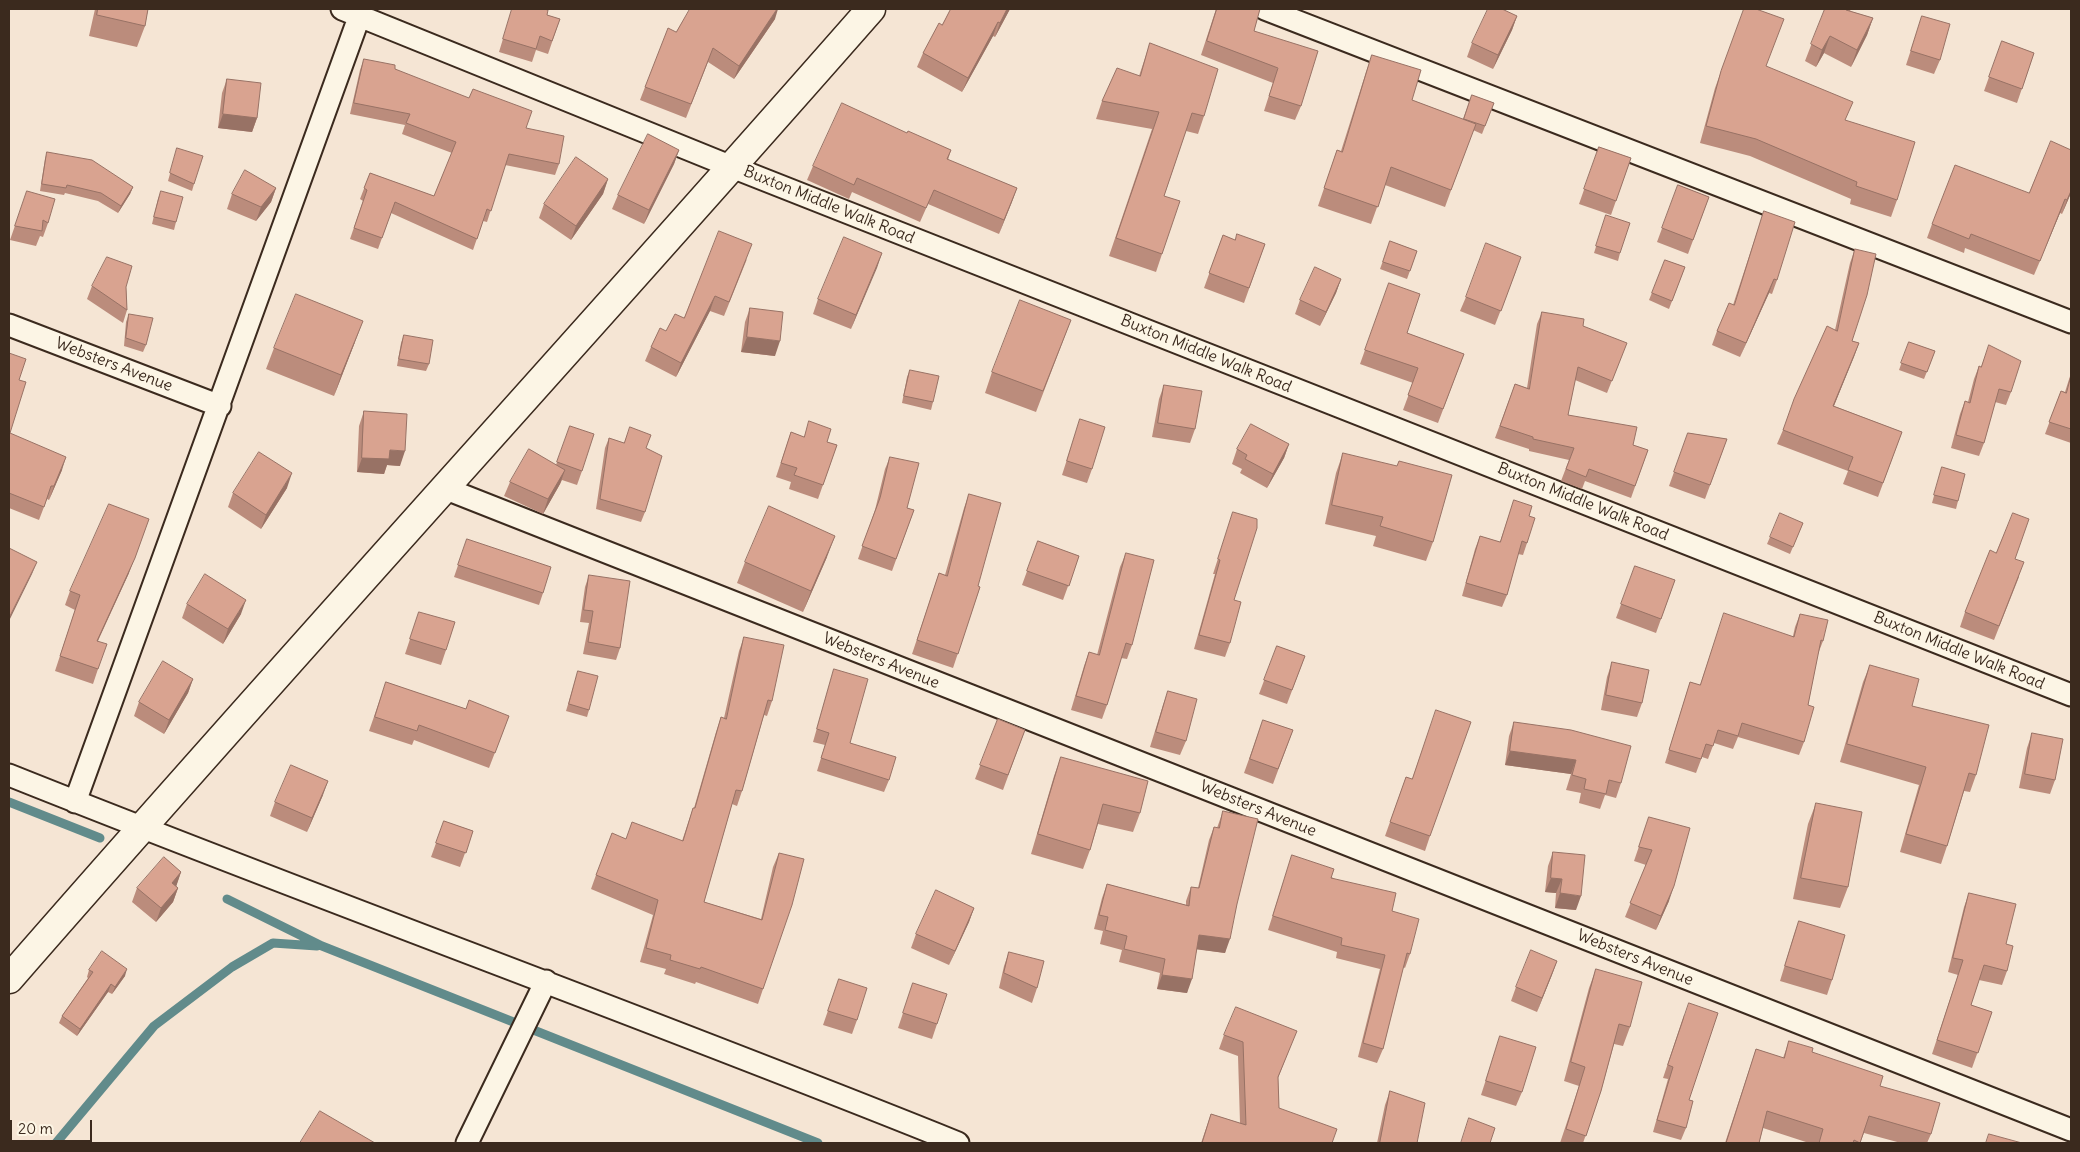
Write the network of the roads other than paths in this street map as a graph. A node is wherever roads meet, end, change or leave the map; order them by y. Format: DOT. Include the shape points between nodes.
graph roads {
  1 [pos="871,9"];
  2 [pos="1265,9"];
  3 [pos="355,11"];
  4 [pos="732,167"];
  5 [pos="2071,322"];
  6 [pos="9,325"];
  7 [pos="220,406"];
  8 [pos="444,488"];
  9 [pos="2071,695"];
  10 [pos="9,776"];
  11 [pos="75,802"];
  12 [pos="141,828"];
  13 [pos="9,979"];
  14 [pos="542,989"];
  15 [pos="2071,1130"];
  16 [pos="467,1143"];
  17 [pos="958,1143"];
  1 -- 4 [label="main road"];
  2 -- 5 [label="street"];
  3 -- 4 [label="street, Buxton Middle Walk Road"];
  3 -- 7 [label="street"];
  4 -- 8 [label="main road"];
  4 -- 9 [label="street, Buxton Middle Walk Road"];
  6 -- 7 [label="street, Websters Avenue"];
  7 -- 11 [label="street"];
  8 -- 12 [label="main road"];
  8 -- 15 [label="street, Websters Avenue"];
  10 -- 11 [label="street"];
  11 -- 12 [label="street"];
  12 -- 13 [label="main road"];
  12 -- 14 [label="street"];
  14 -- 16 [label="street"];
  14 -- 17 [label="street"];
}
